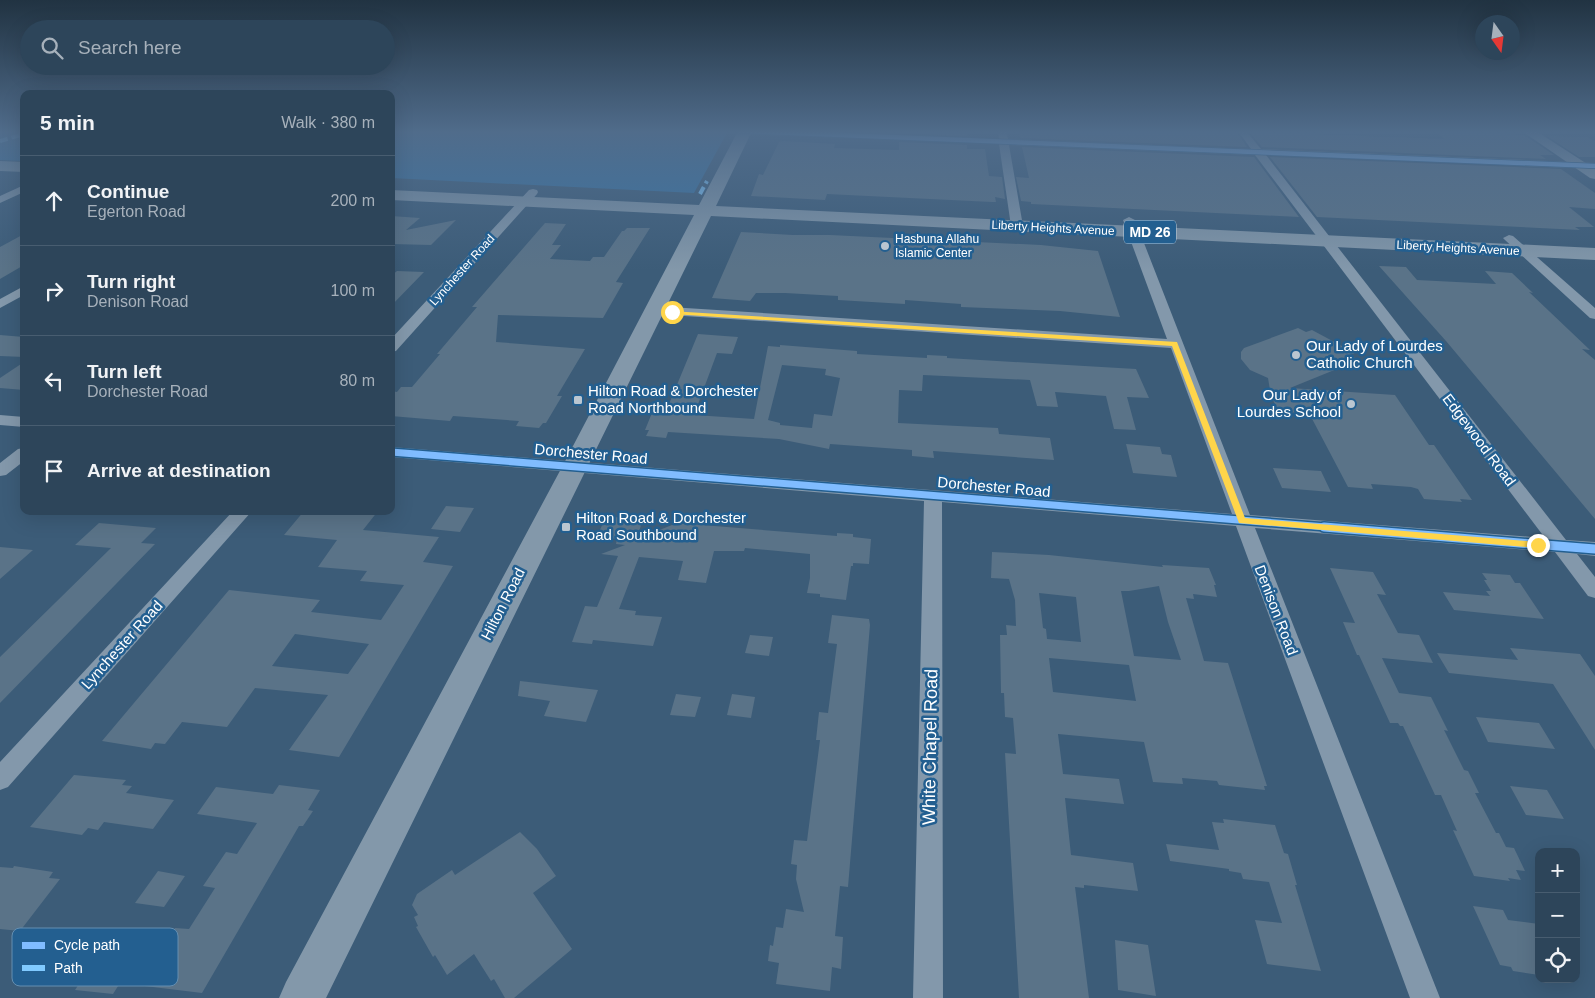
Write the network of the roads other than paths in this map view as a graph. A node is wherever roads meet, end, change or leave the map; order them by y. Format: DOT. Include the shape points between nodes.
graph roads {
  1 [pos="721,178"];
  2 [pos="1009,178"];
  3 [pos="1278,178"];
  4 [pos="395,185"];
  5 [pos="20,190"];
  6 [pos="395,195"];
  7 [pos="529,197"];
  8 [pos="0,200"];
  9 [pos="707,205"];
  10 [pos="1016,220"];
  11 [pos="1131,226"];
  12 [pos="1323,235"];
  13 [pos="1509,238"];
  14 [pos="1595,242"];
  15 [pos="1523,251"];
  16 [pos="1595,254"];
  17 [pos="20,292"];
  18 [pos="0,304"];
  19 [pos="654,310"];
  20 [pos="1595,315"];
  21 [pos="395,344"];
  22 [pos="1175,344"];
  23 [pos="0,420"];
  24 [pos="20,422"];
  25 [pos="395,452"];
  26 [pos="20,456"];
  27 [pos="575,467"];
  28 [pos="0,471"];
  29 [pos="933,496"];
  30 [pos="239,515"];
  31 [pos="1242,521"];
  32 [pos="1561,546"];
  33 [pos="1595,549"];
  34 [pos="1595,591"];
  35 [pos="0,780"];
  36 [pos="302,998"];
  37 [pos="928,998"];
  38 [pos="1425,998"];
  1 -- 9 [label="main road, Hilton Road"];
  2 -- 10 [label="street"];
  3 -- 12 [label="street, Edgewood Road"];
  4 -- 7 [label="main road, Liberty Heights Avenue / MD 26"];
  5 -- 8 [label="street"];
  6 -- 7 [label="main road, Liberty Heights Avenue / MD 26"];
  7 -- 9 [label="main road, Liberty Heights Avenue / MD 26"];
  7 -- 21 [label="street, Lynchester Road"];
  9 -- 10 [label="main road, Liberty Heights Avenue / MD 26"];
  9 -- 19 [label="main road, Hilton Road"];
  10 -- 11 [label="main road, Liberty Heights Avenue / MD 26"];
  11 -- 12 [label="main road, Liberty Heights Avenue / MD 26"];
  11 -- 22 [label="street, Denison Road"];
  12 -- 13 [label="main road, Liberty Heights Avenue / MD 26"];
  12 -- 15 [label="main road, Liberty Heights Avenue / MD 26"];
  12 -- 32 [label="street, Edgewood Road"];
  13 -- 14 [label="main road, Liberty Heights Avenue / MD 26"];
  13 -- 15 [label="street"];
  15 -- 16 [label="main road, Liberty Heights Avenue / MD 26"];
  15 -- 20 [label="street"];
  17 -- 18 [label="street"];
  19 -- 22 [label="street"];
  19 -- 27 [label="main road, Hilton Road"];
  22 -- 31 [label="street, Denison Road"];
  23 -- 24 [label="street"];
  25 -- 27 [label="street, Dorchester Road"];
  26 -- 28 [label="street"];
  27 -- 29 [label="street, Dorchester Road"];
  27 -- 36 [label="main road, Hilton Road"];
  29 -- 31 [label="street, Dorchester Road"];
  29 -- 37 [label="street, White Chapel Road"];
  30 -- 35 [label="street, Lynchester Road"];
  31 -- 32 [label="street, Dorchester Road"];
  31 -- 38 [label="street, Denison Road"];
  32 -- 33 [label="street, Dorchester Road"];
  32 -- 34 [label="street, Edgewood Road"];
}
